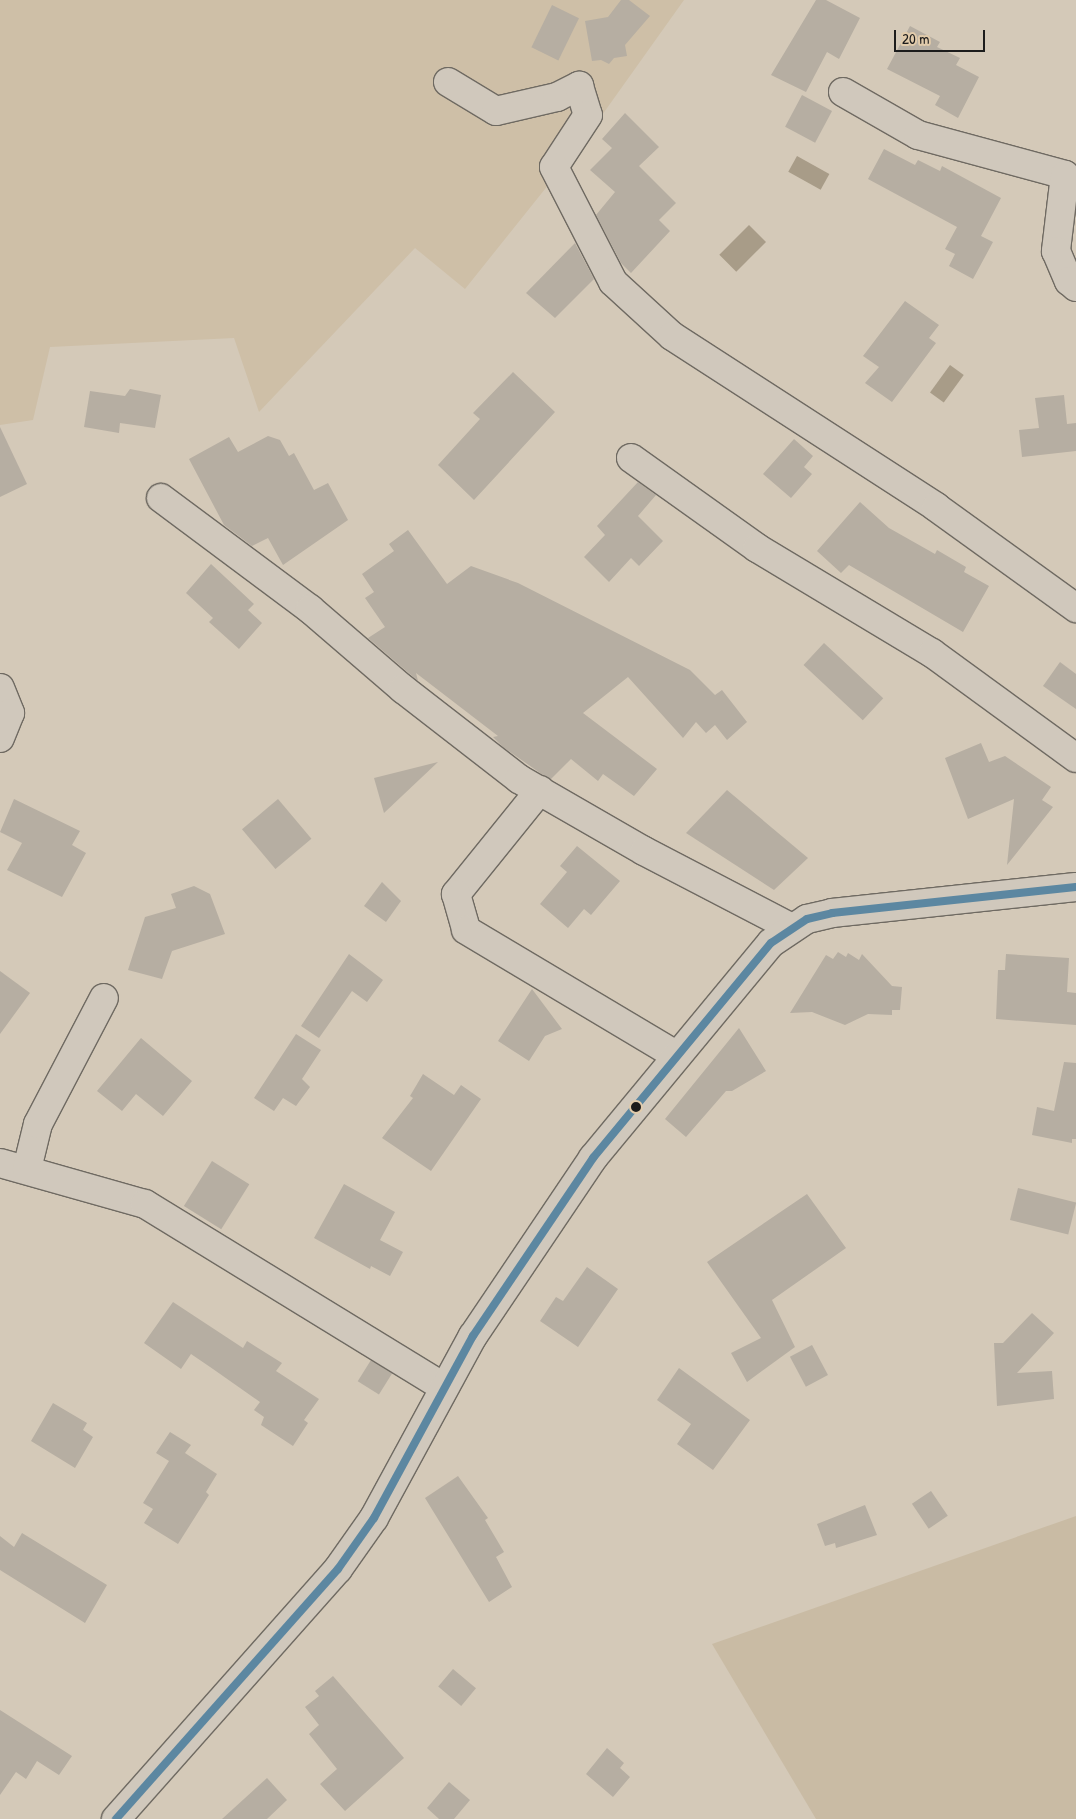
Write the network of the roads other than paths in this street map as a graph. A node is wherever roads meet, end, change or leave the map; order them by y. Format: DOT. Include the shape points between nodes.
graph roads {
  1 [pos="448,82"];
  2 [pos="843,92"];
  3 [pos="1076,287"];
  4 [pos="631,458"];
  5 [pos="161,498"];
  6 [pos="1076,608"];
  7 [pos="0,688"];
  8 [pos="0,738"];
  9 [pos="1076,758"];
  10 [pos="540,790"];
  11 [pos="1076,887"];
  12 [pos="790,927"];
  13 [pos="104,998"];
  14 [pos="676,1055"];
  15 [pos="0,1163"];
  16 [pos="27,1169"];
  17 [pos="444,1387"];
  18 [pos="116,1819"];
  1 -- 6 [label="street" via="496,112 556,97 579,86 588,116 554,167 613,282 672,336 936,508"];
  2 -- 3 [label="street" via="918,135 1065,174 1056,251 1069,282"];
  4 -- 9 [label="street" via="758,548 932,653"];
  5 -- 10 [label="street" via="310,609 403,688 519,779"];
  7 -- 8 [label="street" via="10,713"];
  10 -- 12 [label="street" via="644,851"];
  10 -- 14 [label="street" via="456,894 466,930"];
  11 -- 12 [label="street" via="832,912"];
  12 -- 14 [label="street" via="754,960"];
  13 -- 16 [label="street" via="38,1124"];
  14 -- 17 [label="street" via="593,1158 473,1336"];
  15 -- 16 [label="street"];
  16 -- 17 [label="street" via="146,1204"];
  17 -- 18 [label="street" via="374,1518 338,1569"];
}
